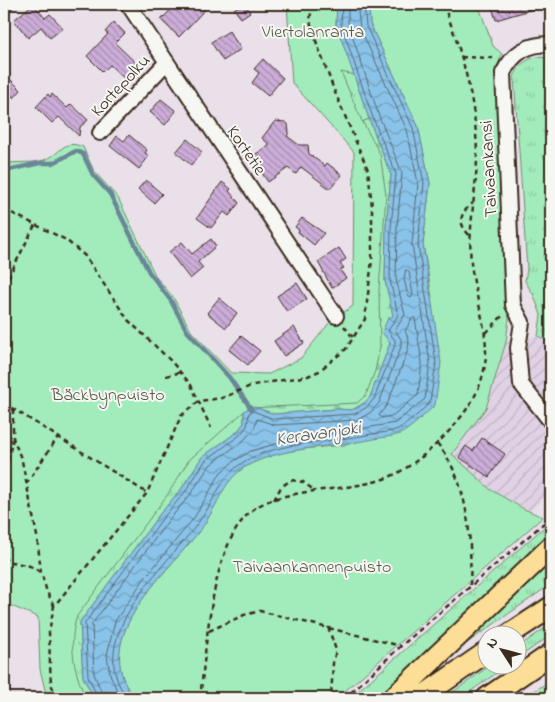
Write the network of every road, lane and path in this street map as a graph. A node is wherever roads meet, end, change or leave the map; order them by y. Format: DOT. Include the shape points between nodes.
graph roads {
  1 [pos="128,4"];
  2 [pos="312,4"];
  3 [pos="443,4"];
  4 [pos="551,44"];
  5 [pos="461,57"];
  6 [pos="509,61"];
  7 [pos="166,62"];
  8 [pos="100,133"];
  9 [pos="474,203"];
  10 [pos="4,209"];
  11 [pos="35,224"];
  12 [pos="469,235"];
  13 [pos="4,286"];
  14 [pos="513,305"];
  15 [pos="336,316"];
  16 [pos="486,333"];
  17 [pos="181,372"];
  18 [pos="166,376"];
  19 [pos="199,401"];
  20 [pos="4,403"];
  21 [pos="13,409"];
  22 [pos="551,422"];
  23 [pos="211,428"];
  24 [pos="58,437"];
  25 [pos="13,438"];
  26 [pos="437,443"];
  27 [pos="4,478"];
  28 [pos="26,484"];
  29 [pos="315,491"];
  30 [pos="147,493"];
  31 [pos="274,500"];
  32 [pos="551,517"];
  33 [pos="551,547"];
  34 [pos="4,556"];
  35 [pos="41,572"];
  36 [pos="470,588"];
  37 [pos="54,606"];
  38 [pos="551,607"];
  39 [pos="525,624"];
  40 [pos="328,627"];
  41 [pos="209,631"];
  42 [pos="402,646"];
  43 [pos="551,654"];
  44 [pos="478,658"];
  45 [pos="57,698"];
  46 [pos="200,698"];
  47 [pos="331,698"];
  48 [pos="345,698"];
  49 [pos="393,698"];
  50 [pos="420,698"];
  51 [pos="488,698"];
  1 -- 7 [label="street, Kortetie"];
  2 -- 19 [label="path" via="310,21 316,41 368,170 372,206 370,293 365,319 346,349 331,363 308,376 253,386 222,398"];
  3 -- 5 [label="path"];
  4 -- 6 [label="street" via="531,45"];
  5 -- 6 [label="path" via="494,57"];
  5 -- 9 [label="path" via="475,119"];
  6 -- 14 [label="street, Taivaankansi" via="503,73"];
  7 -- 8 [label="street, Kortepolku"];
  7 -- 15 [label="street, Kortetie"];
  9 -- 12 [label="path"];
  9 -- 12 [label="path" via="460,219"];
  10 -- 11 [label="path"];
  11 -- 13 [label="path"];
  11 -- 17 [label="path" via="66,240 85,256 128,320"];
  12 -- 16 [label="path" via="478,305"];
  14 -- 16 [label="path"];
  14 -- 22 [label="street, Taivaankansi" via="522,322 518,348 521,384"];
  16 -- 26 [label="path" via="485,367 476,394"];
  17 -- 18 [label="path"];
  17 -- 19 [label="path"];
  19 -- 23 [label="path"];
  19 -- 30 [label="path" via="182,416"];
  20 -- 21 [label="path"];
  21 -- 24 [label="path"];
  21 -- 25 [label="path"];
  24 -- 28 [label="path"];
  24 -- 30 [label="path"];
  25 -- 27 [label="path"];
  25 -- 28 [label="path"];
  26 -- 29 [label="path" via="393,476"];
  26 -- 36 [label="path" via="455,468 462,491 472,548"];
  28 -- 35 [label="path"];
  29 -- 31 [label="path"];
  29 -- 31 [label="path" via="303,482 291,480 281,487"];
  30 -- 37 [label="path"];
  31 -- 41 [label="path" via="258,505 249,513 229,542 216,584"];
  32 -- 36 [label="path"];
  33 -- 49 [label="highway"];
  34 -- 35 [label="path"];
  35 -- 37 [label="path"];
  36 -- 42 [label="path"];
  37 -- 45 [label="path" via="49,632 50,664"];
  38 -- 39 [label="highway"];
  40 -- 41 [label="path" via="260,611"];
  40 -- 42 [label="path"];
  40 -- 47 [label="path" via="336,650"];
  41 -- 46 [label="path"];
  42 -- 48 [label="path"];
  43 -- 51 [label="highway"];
  44 -- 50 [label="highway"];
}
